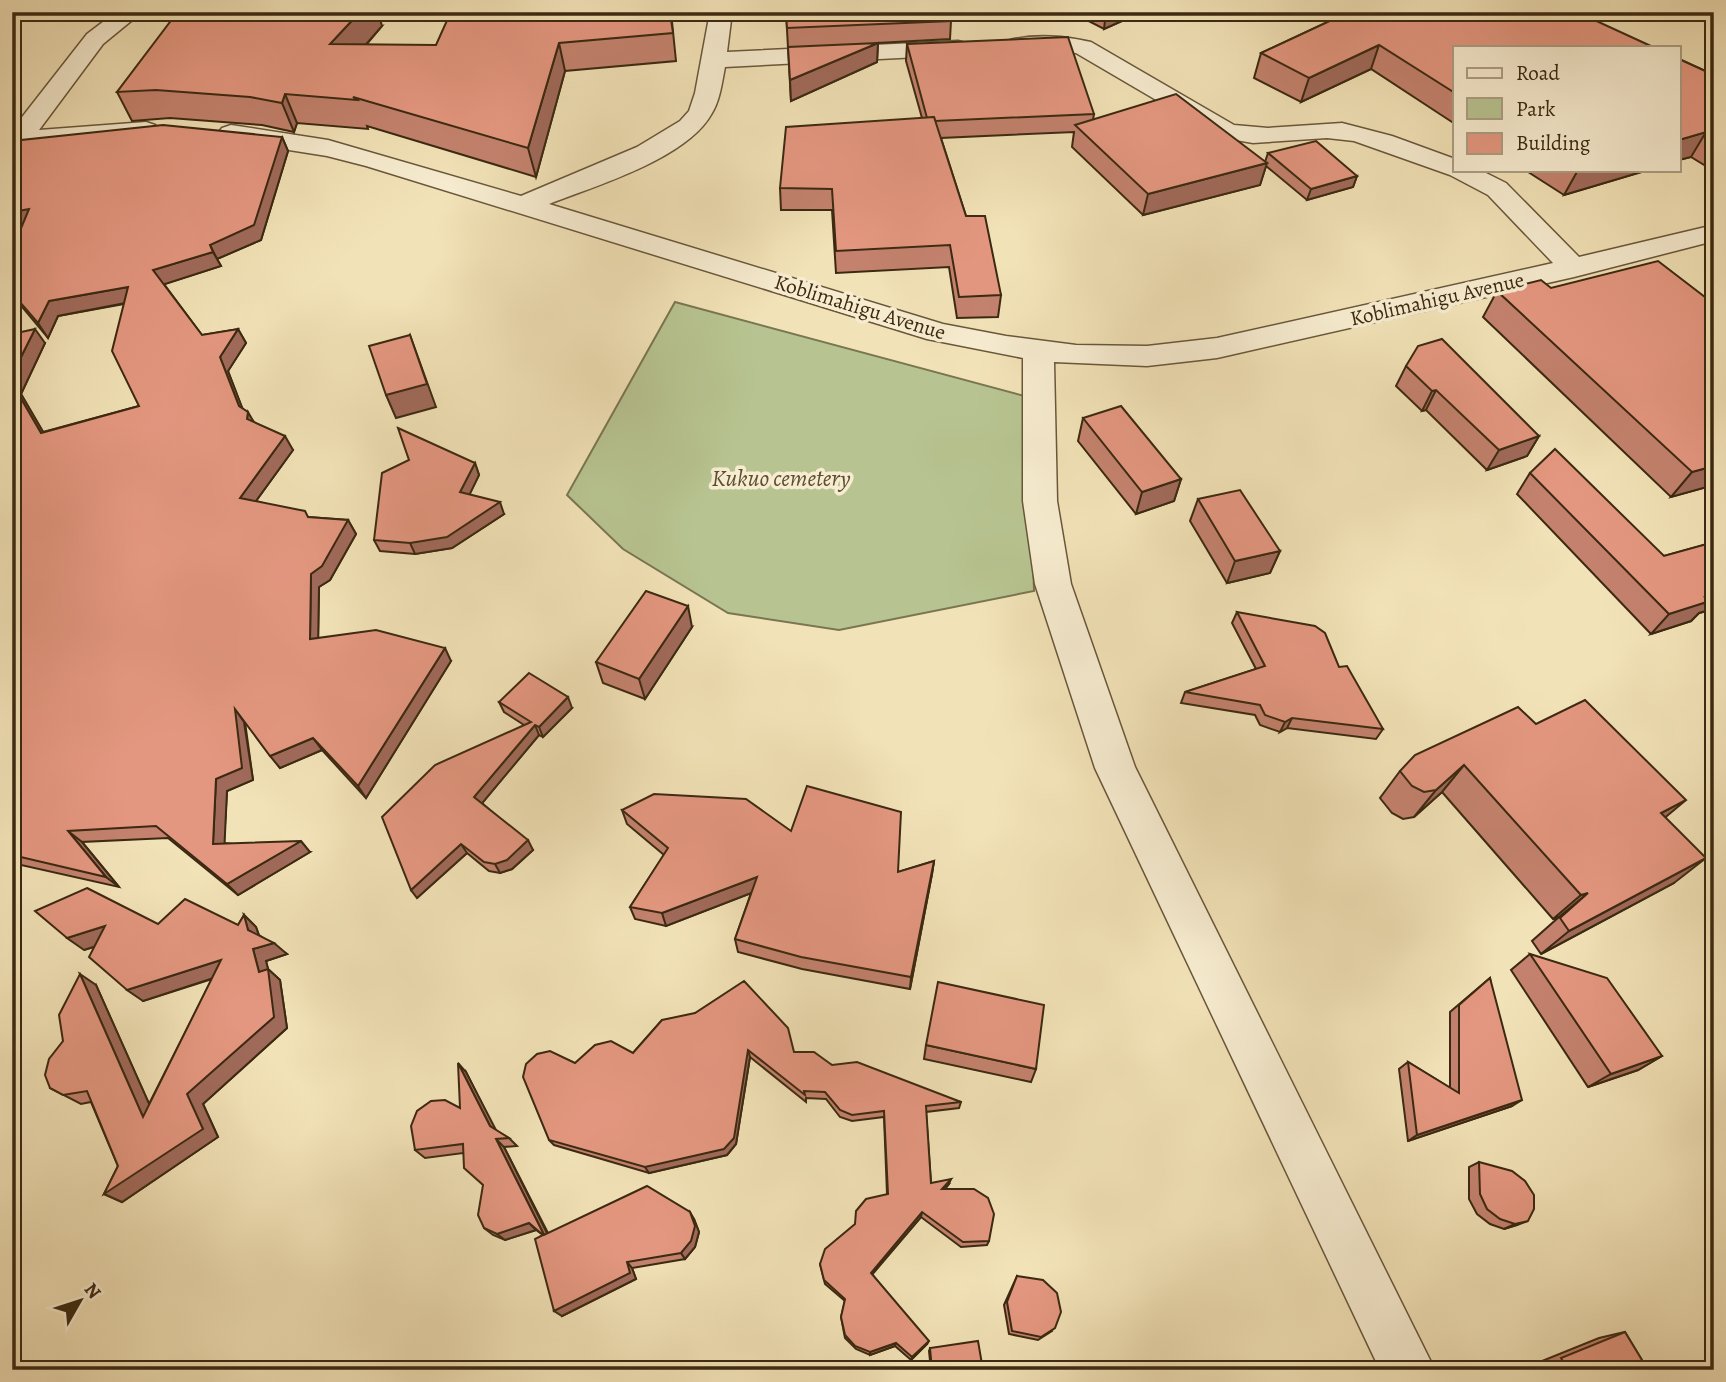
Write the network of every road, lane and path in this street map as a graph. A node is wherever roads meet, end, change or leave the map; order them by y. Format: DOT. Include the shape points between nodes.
graph roads {
  1 [pos="131,12"];
  2 [pos="721,12"];
  3 [pos="713,60"];
  4 [pos="170,129"];
  5 [pos="205,131"];
  6 [pos="16,139"];
  7 [pos="1453,167"];
  8 [pos="1464,172"];
  9 [pos="525,204"];
  10 [pos="1714,233"];
  11 [pos="1574,268"];
  12 [pos="1038,351"];
  13 [pos="1408,1370"];
  1 -- 6 [label="street" via="94,39"];
  2 -- 3 [label="street"];
  3 -- 7 [label="street" via="1064,44 1083,47 1242,137 1346,131"];
  3 -- 9 [label="street" via="700,113 675,136"];
  4 -- 6 [label="street"];
  5 -- 9 [label="street, Koblimahigu Avenue" via="328,148"];
  8 -- 11 [label="street" via="1497,189"];
  9 -- 12 [label="street, Koblimahigu Avenue" via="925,328 986,344"];
  10 -- 11 [label="street, Koblimahigu Avenue"];
  11 -- 12 [label="street, Koblimahigu Avenue" via="1214,349 1143,354"];
  12 -- 13 [label="street" via="1040,501 1053,583 1115,768"];
}
